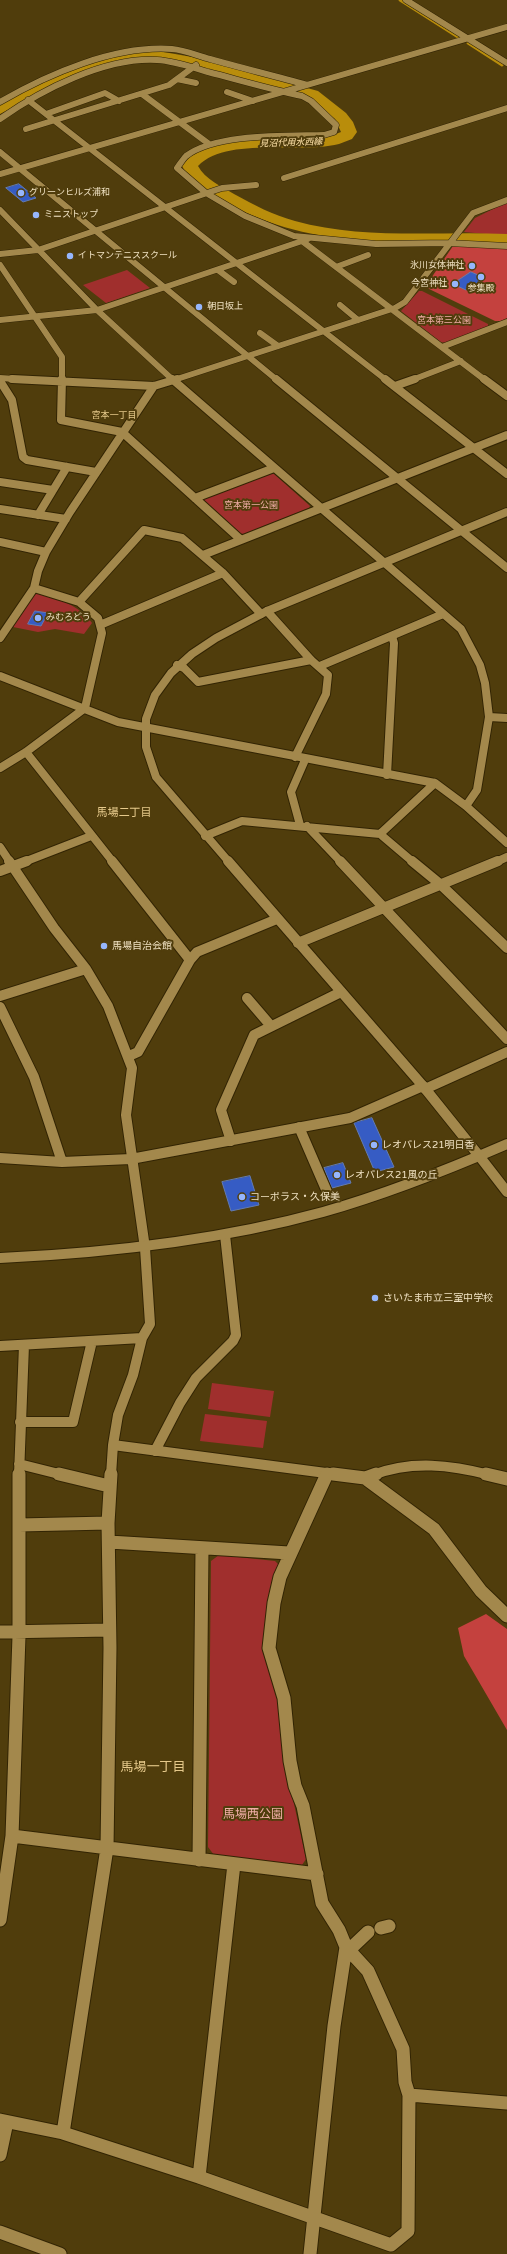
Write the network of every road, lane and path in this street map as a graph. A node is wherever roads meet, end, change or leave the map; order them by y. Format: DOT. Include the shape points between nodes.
graph roads {
  1 [pos="406,0"];
  2 [pos="507,27"];
  3 [pos="468,38"];
  4 [pos="507,63"];
  5 [pos="197,64"];
  6 [pos="177,79"];
  7 [pos="196,83"];
  8 [pos="308,85"];
  9 [pos="284,91"];
  10 [pos="227,92"];
  11 [pos="142,94"];
  12 [pos="28,100"];
  13 [pos="118,101"];
  14 [pos="253,101"];
  15 [pos="0,102"];
  16 [pos="507,108"];
  17 [pos="46,114"];
  18 [pos="0,119"];
  19 [pos="54,120"];
  20 [pos="179,122"];
  21 [pos="26,129"];
  22 [pos="209,144"];
  23 [pos="92,148"];
  24 [pos="0,152"];
  25 [pos="21,169"];
  26 [pos="0,174"];
  27 [pos="284,178"];
  28 [pos="256,185"];
  29 [pos="208,193"];
  30 [pos="507,200"];
  31 [pos="166,206"];
  32 [pos="0,210"];
  33 [pos="95,229"];
  34 [pos="310,239"];
  35 [pos="302,241"];
  36 [pos="450,241"];
  37 [pos="507,246"];
  38 [pos="38,250"];
  39 [pos="0,254"];
  40 [pos="368,255"];
  41 [pos="238,263"];
  42 [pos="0,265"];
  43 [pos="336,267"];
  44 [pos="218,270"];
  45 [pos="234,282"];
  46 [pos="165,287"];
  47 [pos="340,305"];
  48 [pos="392,309"];
  49 [pos="97,310"];
  50 [pos="35,316"];
  51 [pos="0,320"];
  52 [pos="358,320"];
  53 [pos="507,322"];
  54 [pos="499,326"];
  55 [pos="507,330"];
  56 [pos="325,331"];
  57 [pos="260,333"];
  58 [pos="278,346"];
  59 [pos="442,347"];
  60 [pos="251,356"];
  61 [pos="461,361"];
  62 [pos="0,378"];
  63 [pos="172,380"];
  64 [pos="0,381"];
  65 [pos="61,381"];
  66 [pos="154,386"];
  67 [pos="395,386"];
  68 [pos="507,396"];
  69 [pos="122,432"];
  70 [pos="507,435"];
  71 [pos="473,448"];
  72 [pos="67,467"];
  73 [pos="274,468"];
  74 [pos="96,472"];
  75 [pos="507,474"];
  76 [pos="396,478"];
  77 [pos="0,482"];
  78 [pos="53,490"];
  79 [pos="195,498"];
  80 [pos="320,508"];
  81 [pos="0,509"];
  82 [pos="507,512"];
  83 [pos="38,515"];
  84 [pos="66,520"];
  85 [pos="462,531"];
  86 [pos="240,539"];
  87 [pos="0,542"];
  88 [pos="46,552"];
  89 [pos="203,554"];
  90 [pos="383,563"];
  91 [pos="507,568"];
  92 [pos="223,573"];
  93 [pos="34,588"];
  94 [pos="78,602"];
  95 [pos="264,612"];
  96 [pos="443,614"];
  97 [pos="0,623"];
  98 [pos="9,625"];
  99 [pos="100,625"];
  100 [pos="392,636"];
  101 [pos="0,638"];
  102 [pos="311,660"];
  103 [pos="177,665"];
  104 [pos="320,666"];
  105 [pos="0,676"];
  106 [pos="85,708"];
  107 [pos="489,717"];
  108 [pos="507,718"];
  109 [pos="146,728"];
  110 [pos="26,752"];
  111 [pos="295,757"];
  112 [pos="305,760"];
  113 [pos="0,768"];
  114 [pos="387,774"];
  115 [pos="435,783"];
  116 [pos="466,806"];
  117 [pos="303,826"];
  118 [pos="380,834"];
  119 [pos="91,836"];
  120 [pos="205,836"];
  121 [pos="507,843"];
  122 [pos="0,847"];
  123 [pos="507,857"];
  124 [pos="12,867"];
  125 [pos="0,872"];
  126 [pos="440,884"];
  127 [pos="383,908"];
  128 [pos="277,918"];
  129 [pos="298,942"];
  130 [pos="507,948"];
  131 [pos="190,960"];
  132 [pos="86,969"];
  133 [pos="341,992"];
  134 [pos="0,996"];
  135 [pos="247,998"];
  136 [pos="0,1007"];
  137 [pos="271,1026"];
  138 [pos="507,1039"];
  139 [pos="507,1052"];
  140 [pos="129,1056"];
  141 [pos="424,1087"];
  142 [pos="299,1127"];
  143 [pos="231,1141"];
  144 [pos="507,1144"];
  145 [pos="480,1157"];
  146 [pos="0,1158"];
  147 [pos="131,1159"];
  148 [pos="62,1162"];
  149 [pos="507,1192"];
  150 [pos="328,1194"];
  151 [pos="225,1235"];
  152 [pos="145,1248"];
  153 [pos="0,1258"];
  154 [pos="142,1338"];
  155 [pos="92,1341"];
  156 [pos="24,1344"];
  157 [pos="0,1346"];
  158 [pos="20,1422"];
  159 [pos="113,1445"];
  160 [pos="155,1451"];
  161 [pos="19,1464"];
  162 [pos="327,1474"];
  163 [pos="365,1478"];
  164 [pos="507,1479"];
  165 [pos="109,1486"];
  166 [pos="108,1523"];
  167 [pos="19,1525"];
  168 [pos="109,1542"];
  169 [pos="202,1549"];
  170 [pos="289,1553"];
  171 [pos="507,1616"];
  172 [pos="109,1630"];
  173 [pos="19,1631"];
  174 [pos="0,1632"];
  175 [pos="12,1836"];
  176 [pos="107,1848"];
  177 [pos="199,1860"];
  178 [pos="234,1864"];
  179 [pos="317,1874"];
  180 [pos="0,1920"];
  181 [pos="368,1932"];
  182 [pos="347,1949"];
  183 [pos="409,2095"];
  184 [pos="507,2103"];
  185 [pos="4,2121"];
  186 [pos="63,2133"];
  187 [pos="0,2155"];
  188 [pos="199,2177"];
  189 [pos="315,2219"];
  190 [pos="0,2232"];
  191 [pos="60,2254"];
  192 [pos="310,2254"];
  1 -- 3 [label="street"];
  2 -- 3 [label="street"];
  3 -- 4 [label="street"];
  3 -- 8 [label="street"];
  5 -- 6 [label="street"];
  5 -- 9 [label="street"];
  5 -- 12 [label="street" via="151,60 125,62 57,85"];
  6 -- 7 [label="street"];
  6 -- 11 [label="street" via="169,85"];
  8 -- 9 [label="street"];
  8 -- 15 [label="street" via="167,48 127,53 85,64 46,78"];
  9 -- 14 [label="street"];
  9 -- 22 [label="street" via="311,100 336,125 334,132 324,135 239,139"];
  10 -- 14 [label="street"];
  11 -- 13 [label="street"];
  11 -- 20 [label="street"];
  12 -- 17 [label="street"];
  12 -- 18 [label="street"];
  13 -- 17 [label="street" via="105,93"];
  13 -- 19 [label="street"];
  14 -- 20 [label="street"];
  16 -- 27 [label="street"];
  17 -- 19 [label="street"];
  19 -- 21 [label="street"];
  19 -- 23 [label="street"];
  20 -- 22 [label="street"];
  20 -- 23 [label="street"];
  22 -- 29 [label="street" via="180,160 177,168"];
  23 -- 25 [label="street"];
  23 -- 31 [label="street"];
  24 -- 25 [label="street"];
  25 -- 26 [label="street"];
  25 -- 33 [label="street"];
  28 -- 29 [label="street" via="222,188"];
  29 -- 31 [label="street"];
  29 -- 34 [label="street" via="245,216 294,236"];
  30 -- 36 [label="street" via="473,213"];
  31 -- 33 [label="street"];
  31 -- 41 [label="street"];
  32 -- 38 [label="street"];
  33 -- 38 [label="street"];
  33 -- 46 [label="street"];
  34 -- 35 [label="street"];
  34 -- 36 [label="street" via="376,244"];
  35 -- 41 [label="street"];
  35 -- 43 [label="street"];
  36 -- 37 [label="street"];
  36 -- 48 [label="street" via="405,302"];
  38 -- 39 [label="street"];
  38 -- 49 [label="street"];
  40 -- 43 [label="street"];
  41 -- 44 [label="street"];
  41 -- 56 [label="street"];
  42 -- 50 [label="street"];
  43 -- 48 [label="street"];
  44 -- 45 [label="street"];
  44 -- 46 [label="street"];
  46 -- 49 [label="street"];
  46 -- 60 [label="street"];
  47 -- 52 [label="street"];
  48 -- 52 [label="street"];
  48 -- 59 [label="street"];
  49 -- 50 [label="street"];
  49 -- 63 [label="street"];
  50 -- 51 [label="street"];
  50 -- 65 [label="street" via="62,357"];
  52 -- 56 [label="street"];
  53 -- 54 [label="street"];
  54 -- 55 [label="street"];
  54 -- 59 [label="street"];
  56 -- 58 [label="street"];
  56 -- 67 [label="street"];
  57 -- 58 [label="street"];
  58 -- 60 [label="street"];
  59 -- 61 [label="street"];
  60 -- 63 [label="street"];
  60 -- 76 [label="street"];
  61 -- 67 [label="street"];
  61 -- 68 [label="street"];
  62 -- 65 [label="street"];
  63 -- 66 [label="street"];
  63 -- 73 [label="street"];
  64 -- 72 [label="street" via="12,400 23,457 27,460"];
  65 -- 66 [label="street"];
  65 -- 69 [label="street" via="60,420"];
  66 -- 69 [label="street"];
  67 -- 71 [label="street"];
  69 -- 74 [label="street"];
  69 -- 79 [label="street"];
  70 -- 71 [label="street"];
  71 -- 75 [label="street"];
  71 -- 76 [label="street"];
  72 -- 74 [label="street"];
  72 -- 78 [label="street"];
  73 -- 79 [label="street"];
  73 -- 80 [label="street"];
  74 -- 84 [label="street"];
  76 -- 80 [label="street"];
  76 -- 85 [label="street"];
  77 -- 78 [label="street"];
  78 -- 83 [label="street"];
  79 -- 86 [label="street"];
  80 -- 86 [label="street"];
  80 -- 90 [label="street"];
  81 -- 83 [label="street"];
  82 -- 85 [label="street"];
  83 -- 84 [label="street"];
  84 -- 88 [label="street"];
  85 -- 90 [label="street"];
  85 -- 91 [label="street"];
  86 -- 89 [label="street"];
  87 -- 88 [label="street"];
  88 -- 93 [label="street"];
  89 -- 92 [label="street"];
  89 -- 94 [label="street" via="182,538 144,530"];
  90 -- 95 [label="street"];
  90 -- 96 [label="street"];
  92 -- 95 [label="street"];
  92 -- 99 [label="street"];
  93 -- 94 [label="street"];
  93 -- 98 [label="street"];
  94 -- 99 [label="street" via="98,618"];
  95 -- 102 [label="street"];
  95 -- 103 [label="street" via="214,639"];
  96 -- 100 [label="street"];
  96 -- 107 [label="street" via="461,629 480,665"];
  97 -- 98 [label="street"];
  98 -- 101 [label="street"];
  99 -- 106 [label="street" via="102,633"];
  100 -- 104 [label="street"];
  100 -- 114 [label="street" via="394,643"];
  102 -- 103 [label="street" via="198,682 184,668"];
  102 -- 104 [label="street"];
  103 -- 109 [label="street" via="160,684 150,704"];
  104 -- 111 [label="street" via="328,675 326,694"];
  105 -- 106 [label="street"];
  106 -- 109 [label="street" via="118,722"];
  106 -- 110 [label="street"];
  107 -- 108 [label="street"];
  107 -- 116 [label="street" via="477,790"];
  109 -- 111 [label="street"];
  109 -- 120 [label="street" via="149,764 156,777"];
  110 -- 113 [label="street"];
  110 -- 119 [label="street"];
  111 -- 112 [label="street"];
  112 -- 114 [label="street"];
  112 -- 117 [label="street" via="291,792"];
  114 -- 115 [label="street"];
  115 -- 116 [label="street"];
  115 -- 118 [label="street"];
  116 -- 121 [label="street"];
  117 -- 118 [label="street"];
  117 -- 120 [label="street" via="242,821"];
  117 -- 127 [label="street"];
  118 -- 126 [label="street"];
  119 -- 124 [label="street"];
  119 -- 131 [label="street"];
  120 -- 128 [label="street"];
  122 -- 124 [label="street"];
  123 -- 126 [label="street"];
  124 -- 125 [label="street"];
  124 -- 132 [label="street"];
  126 -- 127 [label="street"];
  126 -- 130 [label="street"];
  127 -- 129 [label="street"];
  127 -- 138 [label="street"];
  128 -- 129 [label="street"];
  128 -- 131 [label="street" via="197,952"];
  129 -- 133 [label="street"];
  131 -- 140 [label="street" via="138,1052"];
  132 -- 134 [label="street"];
  132 -- 140 [label="street" via="108,1006"];
  133 -- 137 [label="street"];
  133 -- 141 [label="street"];
  135 -- 137 [label="street"];
  136 -- 148 [label="street" via="34,1077"];
  137 -- 143 [label="street" via="254,1035 221,1110"];
  139 -- 141 [label="street"];
  140 -- 147 [label="street" via="132,1068 126,1115"];
  141 -- 142 [label="street" via="350,1118"];
  141 -- 145 [label="street"];
  142 -- 143 [label="street"];
  142 -- 150 [label="street"];
  143 -- 147 [label="street"];
  144 -- 145 [label="street"];
  145 -- 149 [label="street"];
  145 -- 151 [label="street" via="399,1189 334,1209"];
  146 -- 148 [label="street"];
  147 -- 148 [label="street"];
  147 -- 152 [label="street"];
  151 -- 152 [label="street"];
  151 -- 160 [label="street" via="236,1335 196,1378"];
  152 -- 153 [label="street" via="55,1257"];
  152 -- 154 [label="street" via="150,1324"];
  154 -- 155 [label="street"];
  154 -- 159 [label="street" via="133,1376 118,1414"];
  155 -- 156 [label="street"];
  155 -- 158 [label="street" via="73,1422"];
  156 -- 157 [label="street"];
  156 -- 158 [label="street"];
  158 -- 161 [label="street"];
  159 -- 160 [label="street"];
  159 -- 165 [label="street"];
  160 -- 162 [label="street"];
  161 -- 165 [label="street"];
  161 -- 167 [label="street"];
  162 -- 163 [label="street"];
  162 -- 170 [label="street"];
  163 -- 164 [label="street" via="395,1468 422,1463 464,1468"];
  163 -- 171 [label="street" via="434,1529 481,1591"];
  165 -- 166 [label="street"];
  166 -- 167 [label="street"];
  166 -- 168 [label="street"];
  167 -- 173 [label="street"];
  168 -- 169 [label="street"];
  168 -- 172 [label="street"];
  169 -- 170 [label="street"];
  169 -- 177 [label="street"];
  170 -- 179 [label="street" via="274,1603 269,1648 284,1698 290,1761"];
  172 -- 173 [label="street"];
  172 -- 176 [label="street"];
  173 -- 174 [label="street"];
  173 -- 175 [label="street"];
  175 -- 176 [label="street"];
  175 -- 180 [label="street"];
  176 -- 177 [label="street"];
  176 -- 186 [label="street"];
  177 -- 178 [label="street"];
  178 -- 179 [label="street"];
  178 -- 188 [label="street"];
  179 -- 182 [label="street" via="322,1903 339,1930"];
  181 -- 182 [label="street"];
  182 -- 183 [label="street" via="368,1971 403,2049"];
  182 -- 189 [label="street" via="333,2034"];
  183 -- 184 [label="street"];
  183 -- 189 [label="street" via="408,2231 391,2245"];
  185 -- 186 [label="street"];
  185 -- 187 [label="street"];
  186 -- 188 [label="street"];
  188 -- 189 [label="street"];
  189 -- 192 [label="street"];
  190 -- 191 [label="street"];
}
